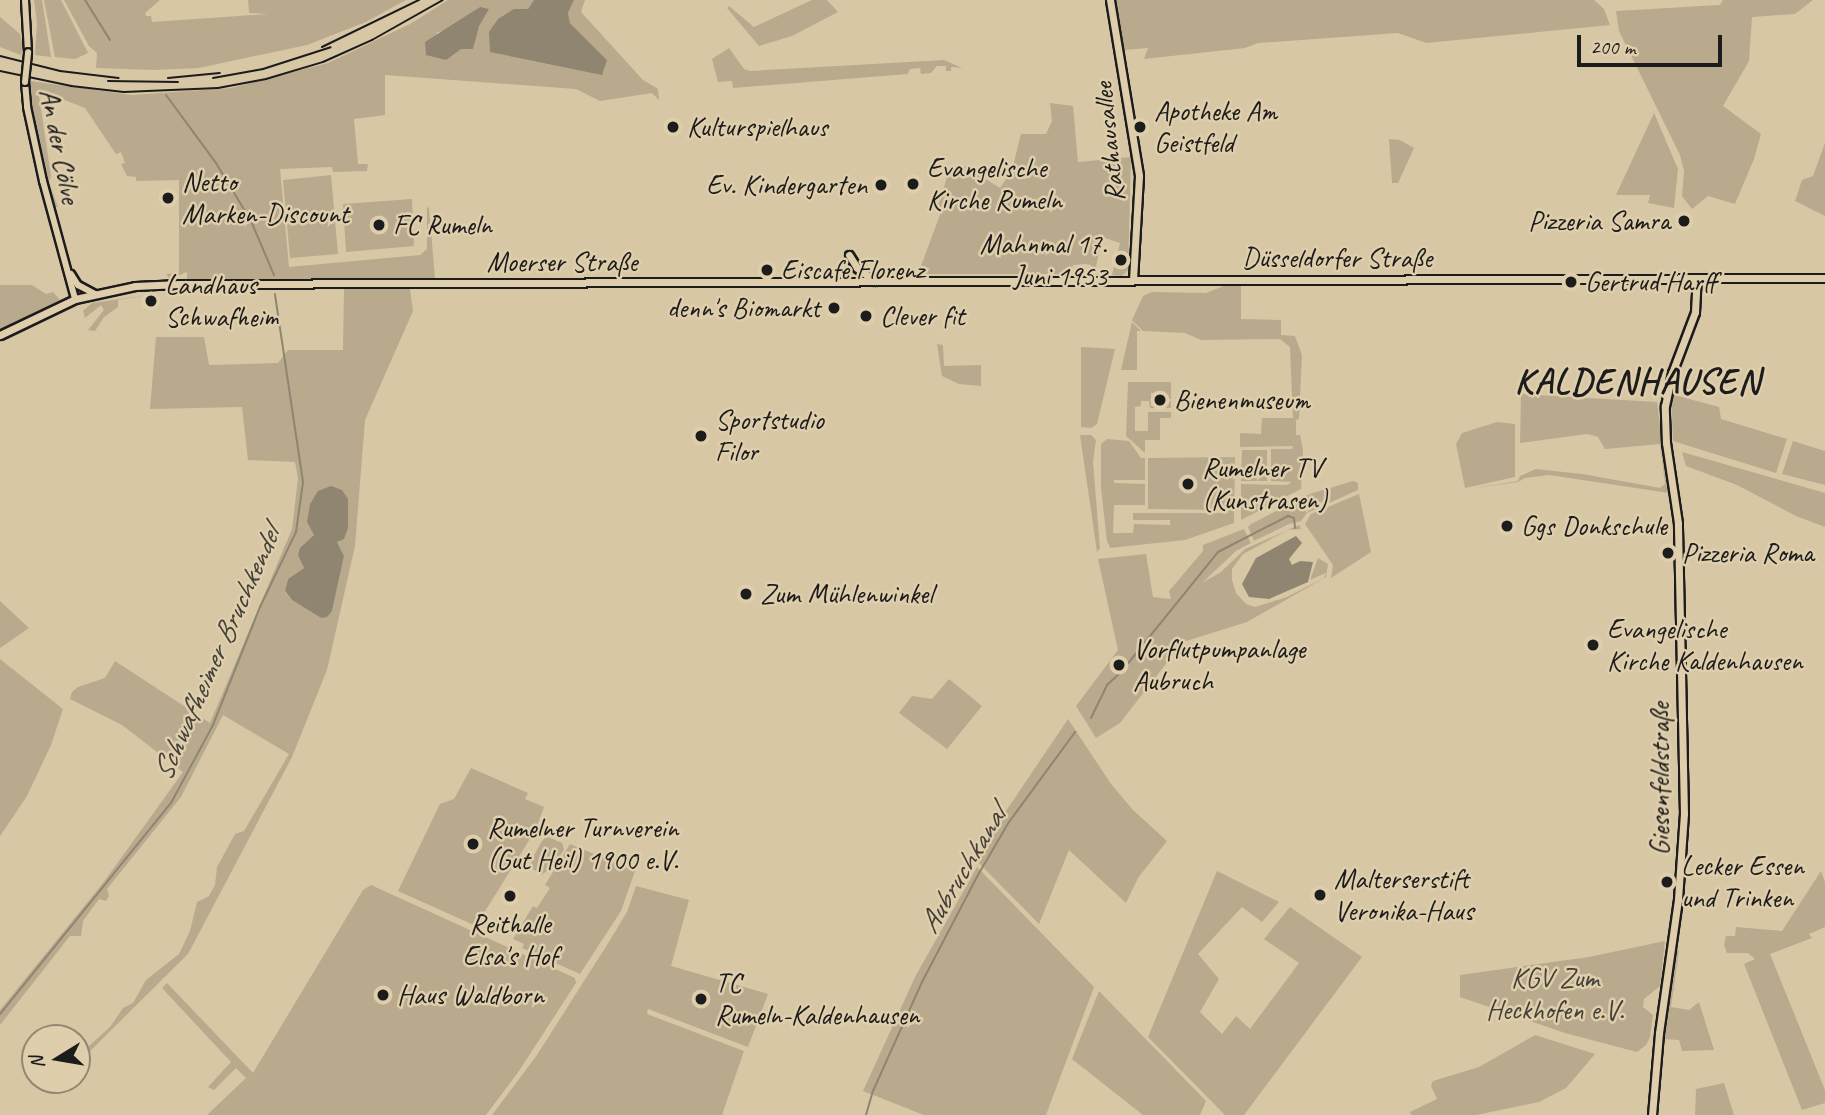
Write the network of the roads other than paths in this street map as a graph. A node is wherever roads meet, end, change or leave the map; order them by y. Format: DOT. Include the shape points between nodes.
graph roads {
  1 [pos="25,0"];
  2 [pos="1110,0"];
  3 [pos="849,255"];
  4 [pos="64,257"];
  5 [pos="1825,278"];
  6 [pos="1697,279"];
  7 [pos="849,281"];
  8 [pos="876,281"];
  9 [pos="1133,281"];
  10 [pos="95,293"];
  11 [pos="75,299"];
  12 [pos="0,335"];
  13 [pos="1652,1115"];
  1 -- 4 [label="street, An der Cölve, bridge" via="27,107"];
  2 -- 9 [label="main road, Rathausallee" via="1139,176"];
  3 -- 8 [label="main road" via="857,268"];
  4 -- 10 [label="street, An der Cölve" via="78,285"];
  4 -- 11 [label="street, An der Cölve"];
  5 -- 6 [label="main road, Düsseldorfer Straße"];
  6 -- 9 [label="main road, Düsseldorfer Straße"];
  6 -- 13 [label="main road, Giesenfeldstraße" via="1695,312 1672,373 1665,423 1678,523 1684,814"];
  7 -- 8 [label="main road, Düsseldorfer Straße"];
  7 -- 10 [label="main road, Moerser Straße" via="135,286"];
  8 -- 9 [label="main road, Düsseldorfer Straße"];
  10 -- 11 [label="main road"];
  11 -- 12 [label="main road"];
}
